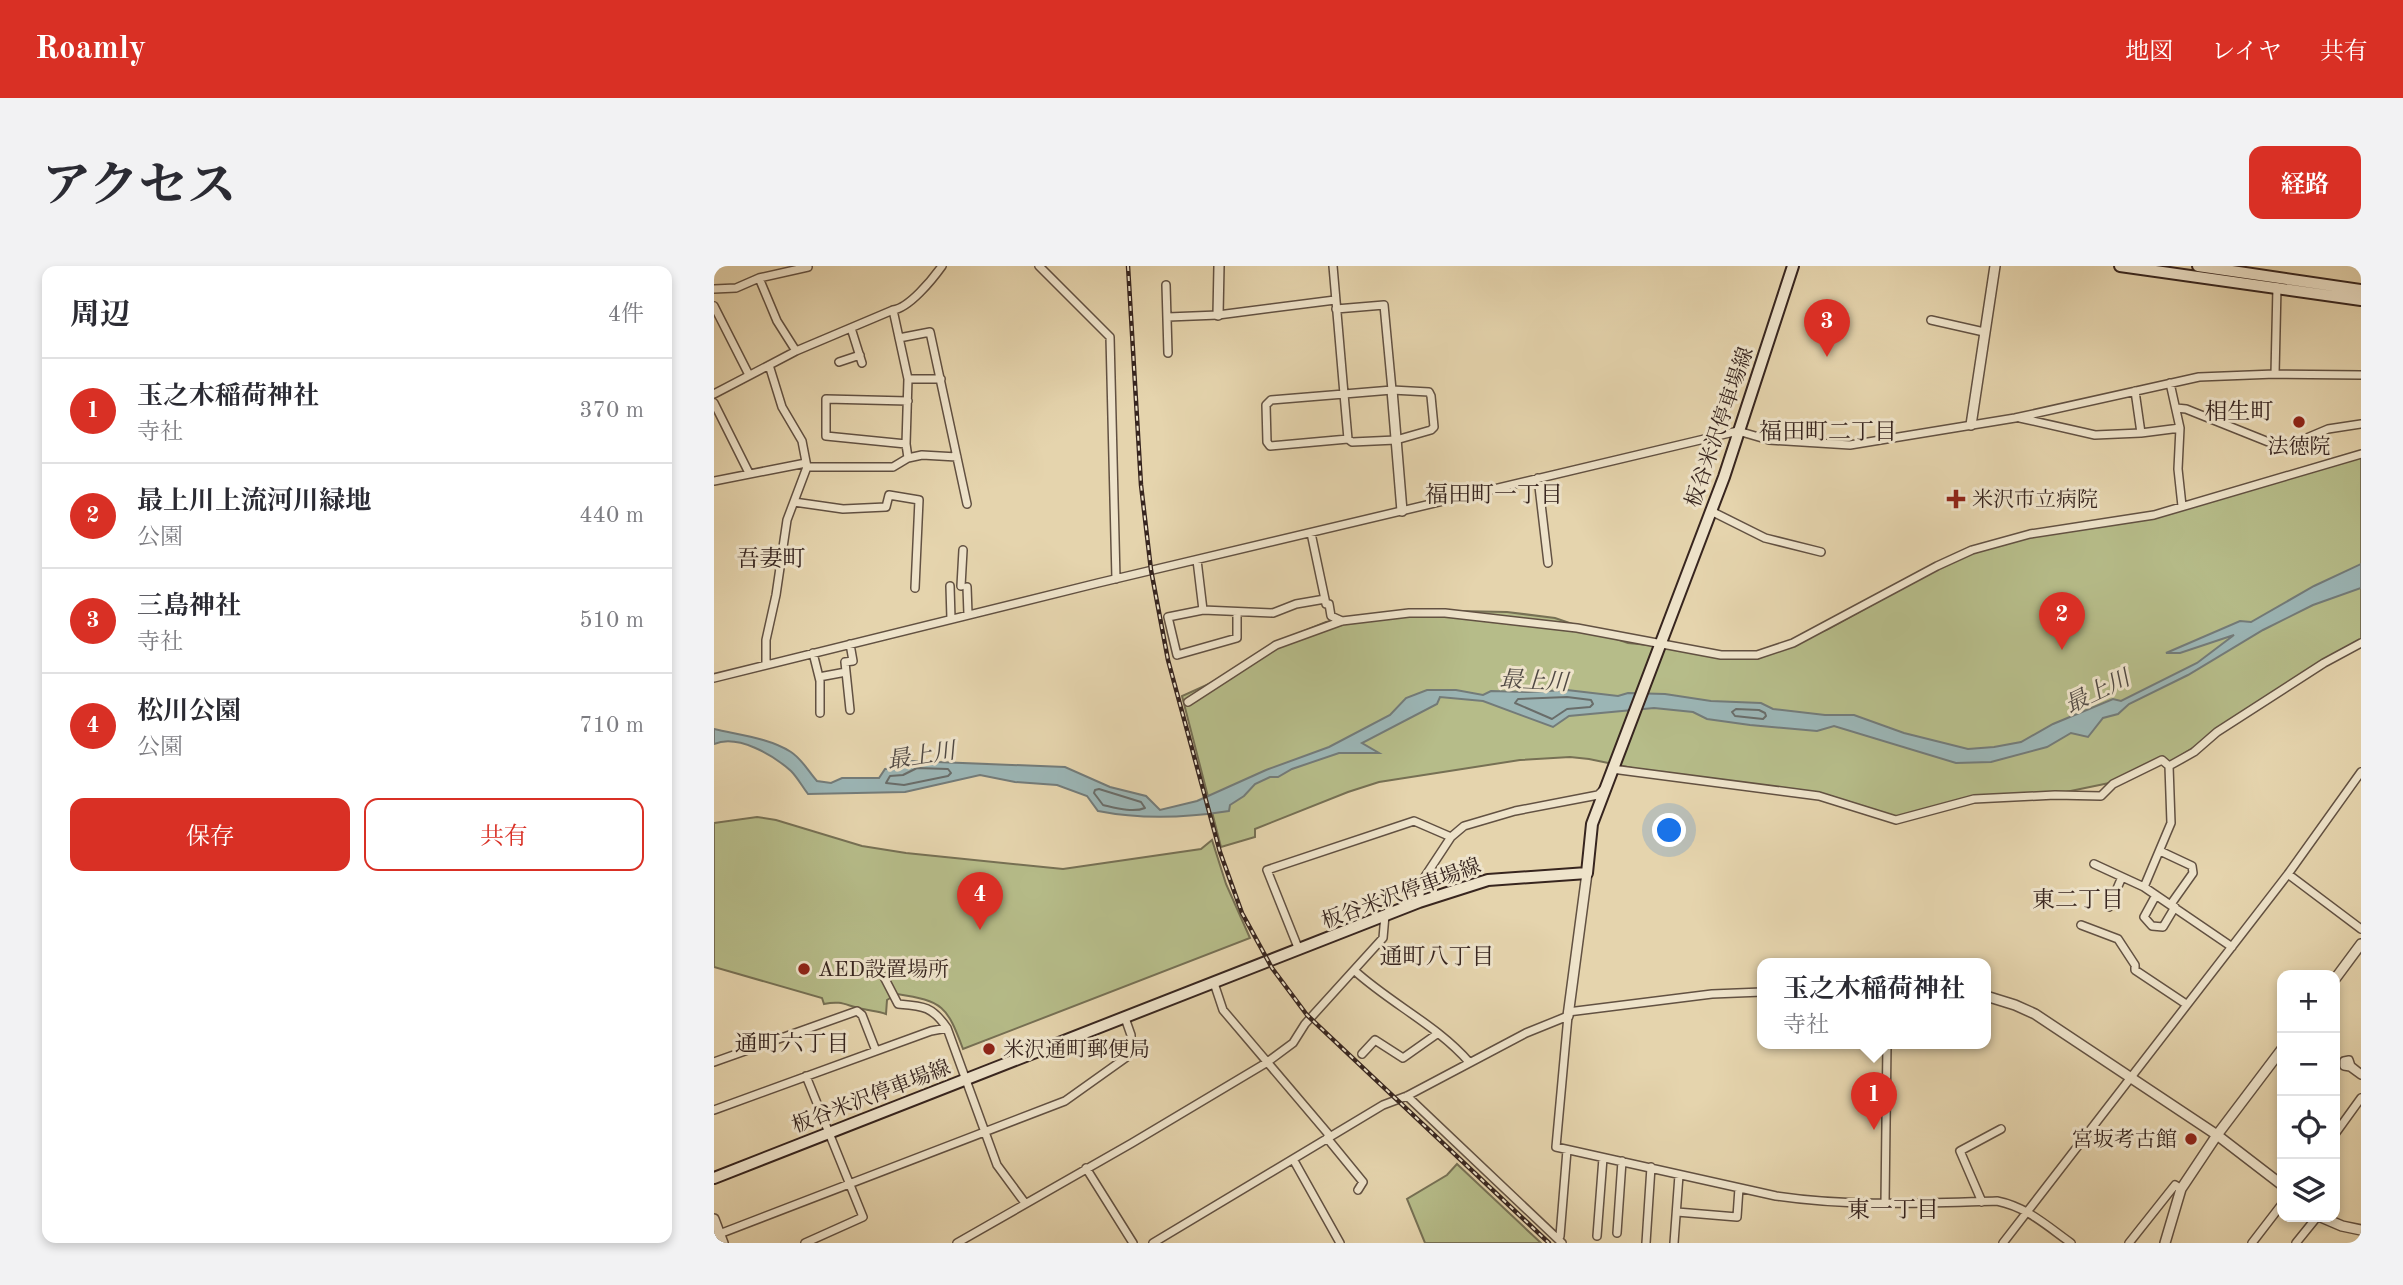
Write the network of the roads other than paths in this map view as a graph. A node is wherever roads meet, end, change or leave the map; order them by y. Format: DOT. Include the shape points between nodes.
graph roads {
  1 [pos="942,266"];
  2 [pos="1039,266"];
  3 [pos="1219,266"];
  4 [pos="1333,266"];
  5 [pos="1793,266"];
  6 [pos="1995,266"];
  7 [pos="2120,266"];
  8 [pos="2198,266"];
  9 [pos="808,267"];
  10 [pos="759,278"];
  11 [pos="2277,283"];
  12 [pos="1166,285"];
  13 [pos="714,289"];
  14 [pos="2361,290"];
  15 [pos="1335,300"];
  16 [pos="2361,300"];
  17 [pos="714,306"];
  18 [pos="1336,309"];
  19 [pos="893,310"];
  20 [pos="1218,315"];
  21 [pos="1168,317"];
  22 [pos="1931,320"];
  23 [pos="851,328"];
  24 [pos="1984,332"];
  25 [pos="899,338"];
  26 [pos="796,351"];
  27 [pos="1168,353"];
  28 [pos="839,362"];
  29 [pos="769,365"];
  30 [pos="2275,374"];
  31 [pos="749,375"];
  32 [pos="2361,375"];
  33 [pos="908,379"];
  34 [pos="941,379"];
  35 [pos="2170,383"];
  36 [pos="1392,390"];
  37 [pos="2135,391"];
  38 [pos="714,394"];
  39 [pos="1344,394"];
  40 [pos="908,401"];
  41 [pos="714,403"];
  42 [pos="2176,408"];
  43 [pos="2015,418"];
  44 [pos="2361,424"];
  45 [pos="1971,425"];
  46 [pos="2180,429"];
  47 [pos="1738,431"];
  48 [pos="2141,433"];
  49 [pos="1348,439"];
  50 [pos="1396,440"];
  51 [pos="906,444"];
  52 [pos="2361,454"];
  53 [pos="957,457"];
  54 [pos="908,458"];
  55 [pos="806,465"];
  56 [pos="749,473"];
  57 [pos="1538,478"];
  58 [pos="714,481"];
  59 [pos="794,502"];
  60 [pos="967,504"];
  61 [pos="2182,506"];
  62 [pos="1402,511"];
  63 [pos="1711,511"];
  64 [pos="1311,533"];
  65 [pos="963,550"];
  66 [pos="1821,552"];
  67 [pos="1197,560"];
  68 [pos="1548,564"];
  69 [pos="1116,579"];
  70 [pos="950,586"];
  71 [pos="915,588"];
  72 [pos="1325,599"];
  73 [pos="1203,610"];
  74 [pos="1237,612"];
  75 [pos="968,614"];
  76 [pos="951,619"];
  77 [pos="1342,621"];
  78 [pos="2361,643"];
  79 [pos="850,644"];
  80 [pos="1659,646"];
  81 [pos="813,653"];
  82 [pos="766,665"];
  83 [pos="846,672"];
  84 [pos="819,677"];
  85 [pos="714,678"];
  86 [pos="1188,702"];
  87 [pos="850,710"];
  88 [pos="820,713"];
  89 [pos="1613,766"];
  90 [pos="2169,766"];
  91 [pos="2361,772"];
  92 [pos="1604,789"];
  93 [pos="1451,837"];
  94 [pos="2160,851"];
  95 [pos="2094,864"];
  96 [pos="1587,873"];
  97 [pos="2288,874"];
  98 [pos="2122,877"];
  99 [pos="2144,887"];
  100 [pos="2156,895"];
  101 [pos="1419,902"];
  102 [pos="2173,906"];
  103 [pos="2109,907"];
  104 [pos="1385,915"];
  105 [pos="2081,925"];
  106 [pos="2361,929"];
  107 [pos="2361,944"];
  108 [pos="2232,947"];
  109 [pos="1299,951"];
  110 [pos="1355,971"];
  111 [pos="2340,972"];
  112 [pos="884,977"];
  113 [pos="1214,983"];
  114 [pos="1757,992"];
  115 [pos="1991,997"];
  116 [pos="2186,1004"];
  117 [pos="1568,1014"];
  118 [pos="1125,1018"];
  119 [pos="947,1028"];
  120 [pos="1437,1034"];
  121 [pos="1887,1049"];
  122 [pos="876,1051"];
  123 [pos="1362,1054"];
  124 [pos="2277,1055"];
  125 [pos="714,1062"];
  126 [pos="1469,1062"];
  127 [pos="1266,1063"];
  128 [pos="806,1076"];
  129 [pos="966,1079"];
  130 [pos="2130,1079"];
  131 [pos="1407,1096"];
  132 [pos="2361,1098"];
  133 [pos="714,1110"];
  134 [pos="2340,1127"];
  135 [pos="2000,1129"];
  136 [pos="985,1131"];
  137 [pos="828,1134"];
  138 [pos="2217,1135"];
  139 [pos="1329,1137"];
  140 [pos="1567,1150"];
  141 [pos="1293,1158"];
  142 [pos="1603,1158"];
  143 [pos="1622,1161"];
  144 [pos="1651,1167"];
  145 [pos="1086,1168"];
  146 [pos="1679,1175"];
  147 [pos="714,1178"];
  148 [pos="2277,1181"];
  149 [pos="848,1183"];
  150 [pos="1739,1188"];
  151 [pos="2181,1189"];
  152 [pos="1358,1190"];
  153 [pos="1982,1202"];
  154 [pos="1025,1203"];
  155 [pos="1885,1203"];
  156 [pos="2277,1210"];
  157 [pos="2028,1211"];
  158 [pos="1676,1212"];
  159 [pos="714,1219"];
  160 [pos="2315,1222"];
  161 [pos="2332,1222"];
  162 [pos="2361,1230"];
  163 [pos="1617,1233"];
  164 [pos="821,1236"];
  165 [pos="1597,1236"];
  166 [pos="719,1238"];
  167 [pos="1561,1240"];
  168 [pos="805,1243"];
  169 [pos="827,1243"];
  170 [pos="957,1243"];
  171 [pos="1133,1243"];
  172 [pos="1153,1243"];
  173 [pos="1340,1243"];
  174 [pos="1646,1243"];
  175 [pos="1674,1243"];
  176 [pos="2004,1243"];
  177 [pos="2071,1243"];
  178 [pos="2129,1243"];
  179 [pos="2165,1243"];
  180 [pos="2252,1243"];
  181 [pos="2296,1243"];
  1 -- 19 [label="street" via="926,288 901,309"];
  2 -- 69 [label="street" via="1110,337"];
  3 -- 20 [label="street"];
  4 -- 15 [label="street"];
  5 -- 47 [label="main road, 板谷米沢停車場線"];
  6 -- 24 [label="street"];
  7 -- 11 [label="main road"];
  8 -- 11 [label="main road"];
  9 -- 10 [label="street"];
  10 -- 13 [label="street" via="736,288"];
  10 -- 26 [label="street"];
  11 -- 14 [label="main road"];
  11 -- 16 [label="main road"];
  11 -- 30 [label="street"];
  12 -- 21 [label="street"];
  15 -- 18 [label="street"];
  15 -- 20 [label="street"];
  17 -- 31 [label="street"];
  18 -- 36 [label="street" via="1384,305"];
  18 -- 39 [label="street"];
  19 -- 23 [label="street"];
  19 -- 25 [label="street"];
  20 -- 21 [label="street"];
  21 -- 27 [label="street"];
  22 -- 24 [label="street"];
  23 -- 26 [label="street"];
  23 -- 28 [label="street" via="861,359"];
  24 -- 45 [label="street"];
  25 -- 33 [label="street"];
  25 -- 34 [label="street" via="930,332"];
  26 -- 29 [label="street"];
  29 -- 31 [label="street"];
  29 -- 55 [label="street" via="782,407 802,441"];
  30 -- 32 [label="street"];
  30 -- 35 [label="street" via="2199,377"];
  31 -- 38 [label="street"];
  33 -- 34 [label="street"];
  33 -- 40 [label="street"];
  34 -- 53 [label="street"];
  35 -- 37 [label="street"];
  35 -- 42 [label="street"];
  36 -- 39 [label="street"];
  36 -- 50 [label="street"];
  36 -- 50 [label="street" via="1429,392 1434,427"];
  37 -- 43 [label="street"];
  37 -- 48 [label="street"];
  39 -- 49 [label="street"];
  39 -- 49 [label="street" via="1271,400 1266,405 1267,442 1270,446"];
  40 -- 51 [label="street"];
  40 -- 51 [label="street" via="826,399 826,436"];
  41 -- 56 [label="street"];
  42 -- 44 [label="street" via="2276,445"];
  42 -- 46 [label="street"];
  43 -- 45 [label="street"];
  43 -- 48 [label="street" via="2095,435"];
  45 -- 47 [label="street" via="1850,445 1769,440"];
  46 -- 48 [label="street"];
  46 -- 61 [label="street"];
  47 -- 57 [label="street"];
  47 -- 63 [label="main road, 板谷米沢停車場線"];
  49 -- 50 [label="street"];
  50 -- 62 [label="street"];
  51 -- 54 [label="street"];
  52 -- 61 [label="street"];
  53 -- 54 [label="street"];
  53 -- 60 [label="street"];
  54 -- 55 [label="street" via="893,467"];
  55 -- 56 [label="street"];
  55 -- 59 [label="street"];
  56 -- 58 [label="street"];
  57 -- 62 [label="street"];
  57 -- 68 [label="street"];
  59 -- 71 [label="street" via="843,509 886,507 889,495 919,500"];
  59 -- 82 [label="street" via="766,640"];
  61 -- 80 [label="street" via="2127,521 2030,534 1972,550 1773,652 1721,655"];
  62 -- 64 [label="street"];
  63 -- 66 [label="street" via="1765,538"];
  63 -- 80 [label="main road, 板谷米沢停車場線"];
  64 -- 67 [label="street"];
  64 -- 72 [label="street"];
  65 -- 75 [label="street"];
  67 -- 69 [label="street"];
  67 -- 73 [label="street"];
  69 -- 75 [label="street"];
  70 -- 76 [label="street"];
  72 -- 74 [label="street" via="1273,613"];
  72 -- 77 [label="street" via="1331,616"];
  73 -- 74 [label="street"];
  73 -- 74 [label="street" via="1168,617 1177,655 1237,638"];
  75 -- 76 [label="street"];
  76 -- 79 [label="street"];
  77 -- 80 [label="street" via="1445,613 1577,628"];
  77 -- 86 [label="street" via="1276,645"];
  78 -- 90 [label="street"];
  79 -- 81 [label="street"];
  79 -- 83 [label="street" via="853,660 845,662"];
  80 -- 89 [label="main road, 板谷米沢停車場線"];
  81 -- 82 [label="street"];
  81 -- 84 [label="street"];
  82 -- 85 [label="street"];
  83 -- 84 [label="street"];
  83 -- 87 [label="street"];
  84 -- 88 [label="street"];
  89 -- 90 [label="street" via="1819,796 1896,820 1974,799 2101,796 2113,784 2162,760"];
  89 -- 92 [label="main road, 板谷米沢停車場線"];
  90 -- 94 [label="street" via="2171,823"];
  91 -- 97 [label="street"];
  92 -- 93 [label="street" via="1598,795 1464,826"];
  92 -- 96 [label="main road, 板谷米沢停車場線" via="1592,824"];
  93 -- 101 [label="street" via="1422,881"];
  93 -- 109 [label="street" via="1413,821 1267,870"];
  94 -- 99 [label="street"];
  94 -- 102 [label="street" via="2192,866 2193,873"];
  95 -- 98 [label="street"];
  96 -- 101 [label="main road, 板谷米沢停車場線" via="1488,880"];
  96 -- 117 [label="street"];
  97 -- 106 [label="street"];
  97 -- 108 [label="street"];
  98 -- 99 [label="street"];
  98 -- 103 [label="street"];
  99 -- 100 [label="street"];
  100 -- 102 [label="street"];
  100 -- 102 [label="street" via="2144,917 2152,926 2163,927"];
  101 -- 104 [label="main road, 板谷米沢停車場線"];
  102 -- 108 [label="street"];
  104 -- 109 [label="main road, 板谷米沢停車場線"];
  104 -- 110 [label="street" via="1383,938"];
  105 -- 116 [label="street" via="2118,939 2135,970"];
  107 -- 111 [label="street"];
  108 -- 116 [label="street"];
  109 -- 113 [label="main road, 板谷米沢停車場線"];
  110 -- 120 [label="street"];
  110 -- 127 [label="street" via="1293,1042"];
  112 -- 119 [label="street" via="898,1004 922,1006"];
  113 -- 118 [label="main road, 板谷米沢停車場線"];
  113 -- 127 [label="street" via="1223,1010"];
  114 -- 117 [label="street"];
  115 -- 130 [label="street" via="2035,1014"];
  116 -- 130 [label="street"];
  117 -- 126 [label="street"];
  117 -- 140 [label="street" via="1556,1147"];
  118 -- 129 [label="main road, 板谷米沢停車場線"];
  118 -- 136 [label="street" via="1131,1054 1065,1101"];
  119 -- 122 [label="street"];
  119 -- 129 [label="street"];
  120 -- 123 [label="street" via="1403,1058 1375,1040"];
  120 -- 126 [label="street"];
  121 -- 155 [label="street"];
  122 -- 125 [label="street" via="863,1015 857,1011"];
  122 -- 128 [label="street"];
  124 -- 138 [label="street"];
  126 -- 131 [label="street"];
  127 -- 139 [label="street"];
  127 -- 145 [label="street"];
  128 -- 133 [label="street"];
  128 -- 137 [label="street"];
  129 -- 136 [label="street"];
  129 -- 137 [label="main road, 板谷米沢停車場線"];
  130 -- 138 [label="street"];
  130 -- 157 [label="street"];
  131 -- 139 [label="street"];
  131 -- 167 [label="street"];
  132 -- 134 [label="street"];
  135 -- 153 [label="street" via="1960,1151"];
  136 -- 149 [label="street"];
  136 -- 154 [label="street" via="997,1165"];
  137 -- 147 [label="main road, 板谷米沢停車場線"];
  137 -- 149 [label="street"];
  138 -- 148 [label="street"];
  138 -- 151 [label="street"];
  139 -- 141 [label="street"];
  139 -- 152 [label="street" via="1363,1182"];
  140 -- 142 [label="street"];
  140 -- 167 [label="street"];
  141 -- 172 [label="street"];
  141 -- 173 [label="street"];
  142 -- 143 [label="street"];
  142 -- 165 [label="street"];
  143 -- 144 [label="street"];
  143 -- 163 [label="street"];
  144 -- 146 [label="street"];
  144 -- 174 [label="street"];
  145 -- 154 [label="street"];
  145 -- 171 [label="street"];
  146 -- 150 [label="street"];
  146 -- 158 [label="street"];
  149 -- 164 [label="street" via="863,1217"];
  149 -- 166 [label="street"];
  150 -- 155 [label="street" via="1810,1201"];
  150 -- 158 [label="street" via="1737,1217"];
  151 -- 178 [label="street" via="2175,1185"];
  151 -- 179 [label="street"];
  153 -- 155 [label="street"];
  153 -- 157 [label="street" via="2012,1204"];
  154 -- 170 [label="street"];
  156 -- 180 [label="street"];
  157 -- 176 [label="street"];
  157 -- 177 [label="street"];
  158 -- 175 [label="street"];
  159 -- 166 [label="street"];
  160 -- 181 [label="street"];
  161 -- 162 [label="street"];
  164 -- 168 [label="street"];
  164 -- 169 [label="street"];
}
